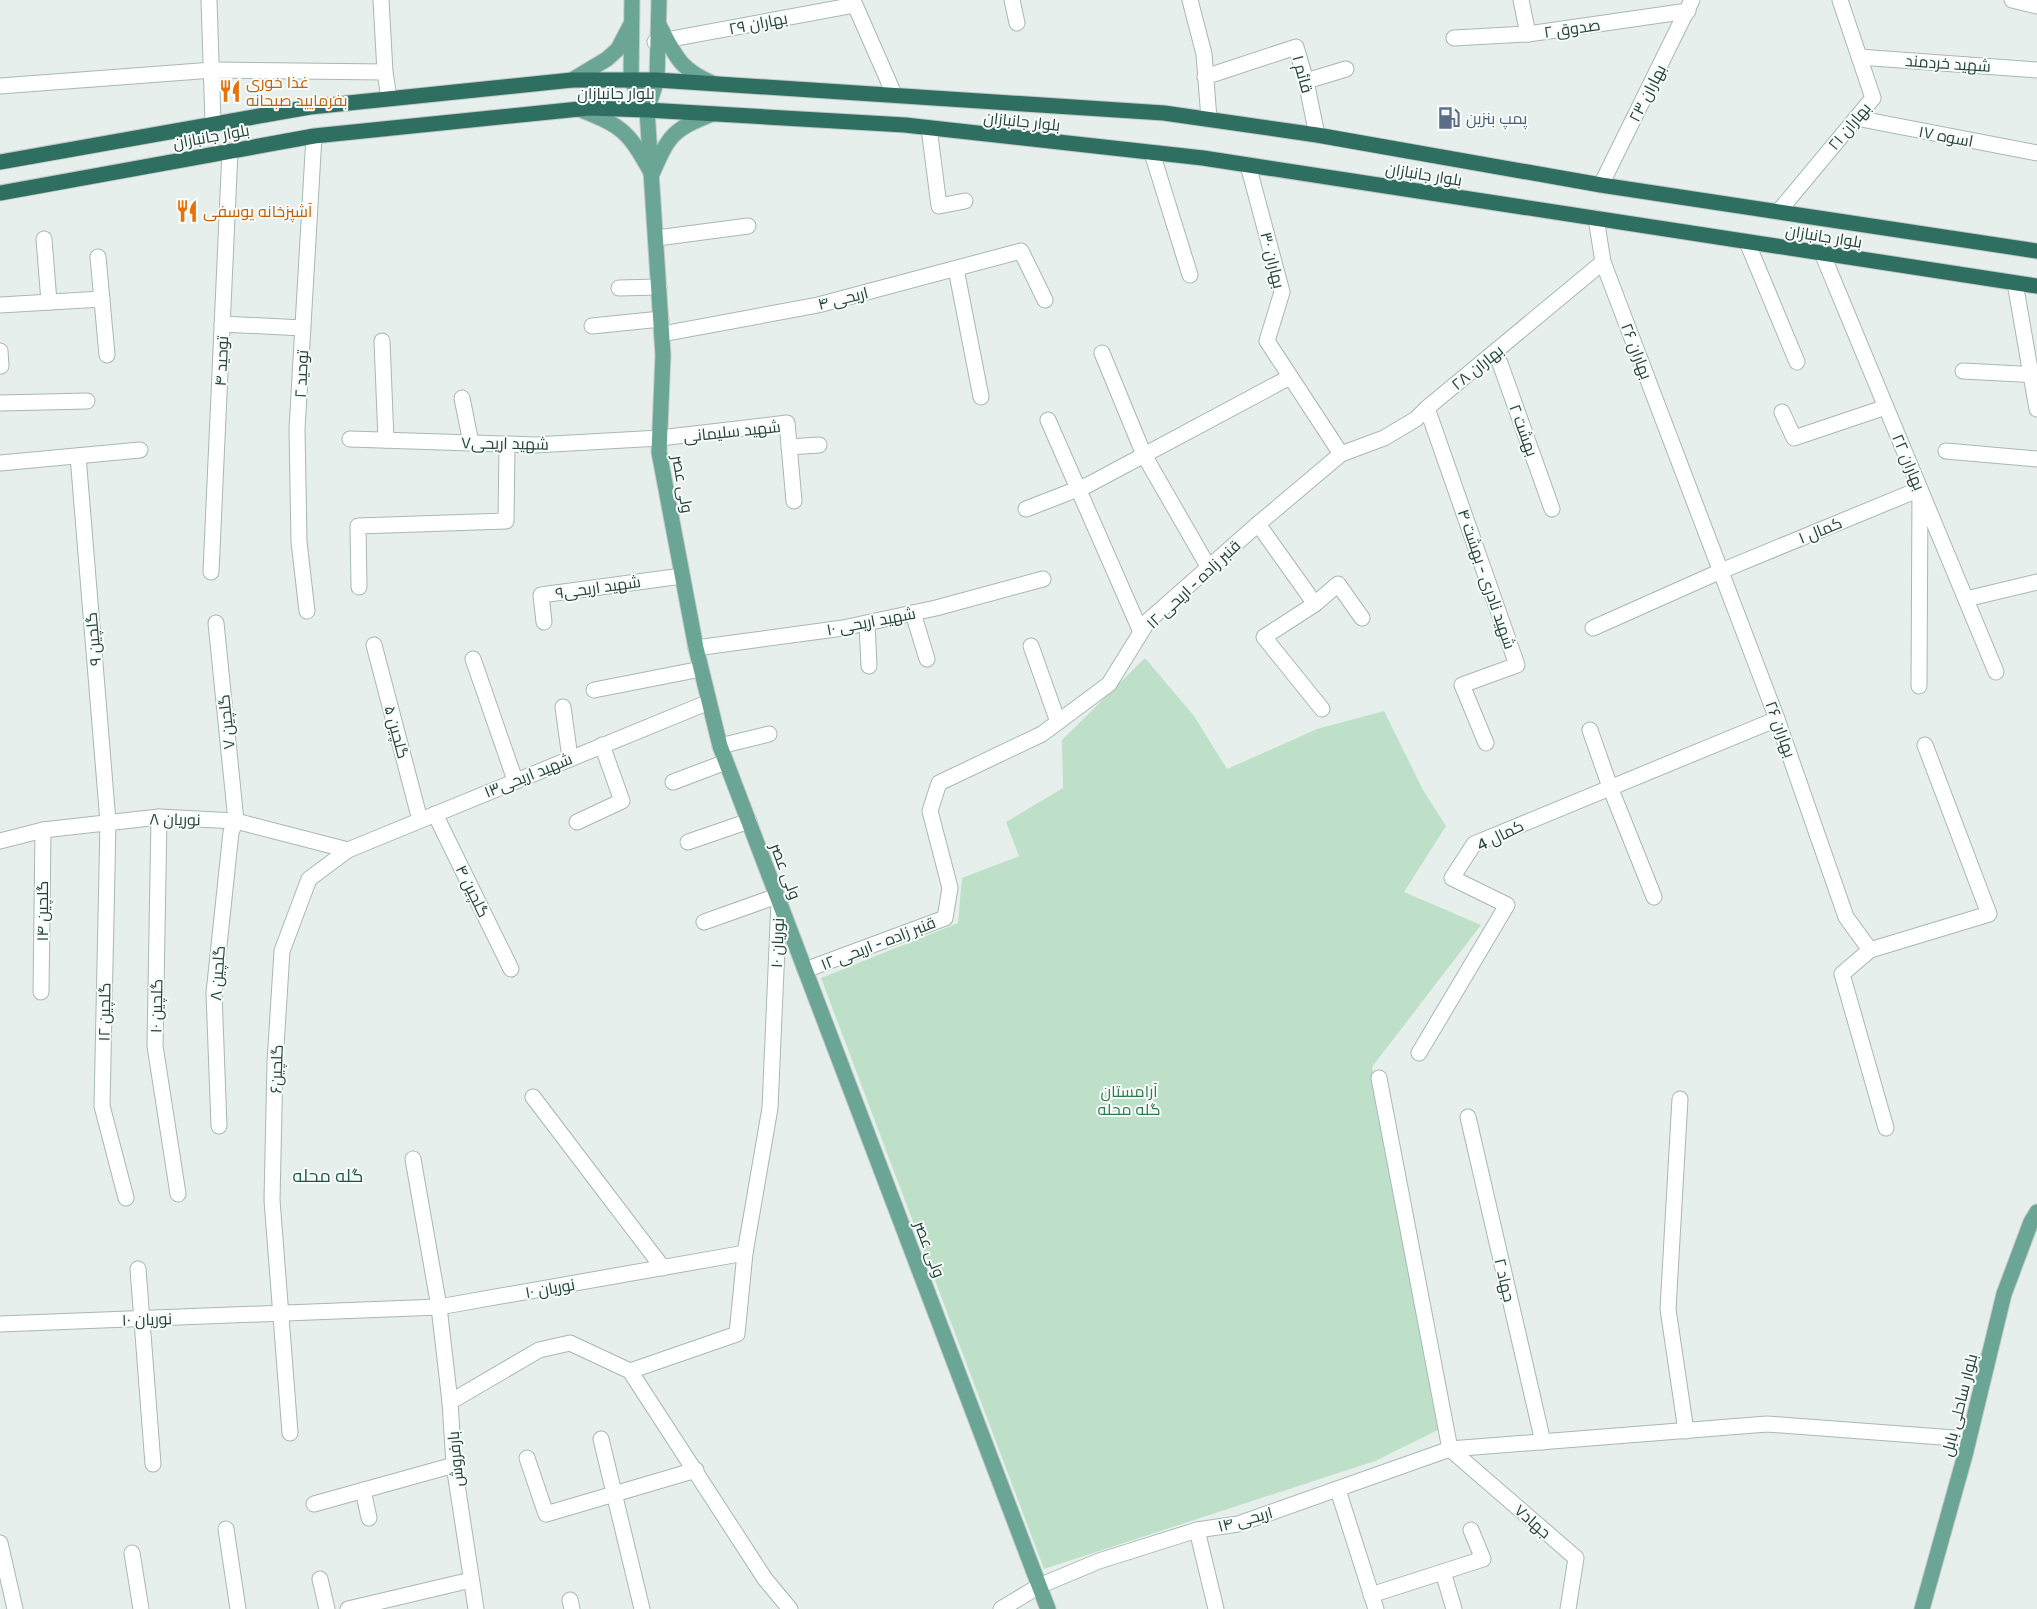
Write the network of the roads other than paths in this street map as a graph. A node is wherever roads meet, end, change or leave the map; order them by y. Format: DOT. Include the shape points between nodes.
graph roads {
  1 [pos="210,0"];
  2 [pos="380,0"];
  3 [pos="632,0"];
  4 [pos="659,0"];
  5 [pos="1012,0"];
  6 [pos="1190,0"];
  7 [pos="1521,0"];
  8 [pos="1840,0"];
  9 [pos="2012,0"];
  10 [pos="1690,5"];
  11 [pos="2037,6"];
  12 [pos="632,22"];
  13 [pos="1017,23"];
  14 [pos="1528,34"];
  15 [pos="1454,38"];
  16 [pos="660,41"];
  17 [pos="1859,57"];
  18 [pos="1346,69"];
  19 [pos="213,70"];
  20 [pos="2037,70"];
  21 [pos="385,72"];
  22 [pos="1205,77"];
  23 [pos="572,80"];
  24 [pos="631,80"];
  25 [pos="657,80"];
  26 [pos="1306,81"];
  27 [pos="714,83"];
  28 [pos="0,86"];
  29 [pos="894,94"];
  30 [pos="389,98"];
  31 [pos="578,109"];
  32 [pos="647,110"];
  33 [pos="712,114"];
  34 [pos="1856,118"];
  35 [pos="1209,119"];
  36 [pos="213,124"];
  37 [pos="929,128"];
  38 [pos="1317,135"];
  39 [pos="314,136"];
  40 [pos="230,151"];
  41 [pos="1152,153"];
  42 [pos="2037,153"];
  43 [pos="0,162"];
  44 [pos="1248,165"];
  45 [pos="652,174"];
  46 [pos="1600,185"];
  47 [pos="0,192"];
  48 [pos="965,201"];
  49 [pos="1779,211"];
  50 [pos="1596,218"];
  51 [pos="748,226"];
  52 [pos="44,238"];
  53 [pos="656,238"];
  54 [pos="1747,242"];
  55 [pos="2037,251"];
  56 [pos="1822,253"];
  57 [pos="98,257"];
  58 [pos="1603,262"];
  59 [pos="956,269"];
  60 [pos="1190,275"];
  61 [pos="2015,282"];
  62 [pos="2037,286"];
  63 [pos="659,287"];
  64 [pos="619,288"];
  65 [pos="102,299"];
  66 [pos="1045,300"];
  67 [pos="49,302"];
  68 [pos="0,306"];
  69 [pos="222,324"];
  70 [pos="592,326"];
  71 [pos="662,327"];
  72 [pos="303,328"];
  73 [pos="382,341"];
  74 [pos="0,351"];
  75 [pos="1496,352"];
  76 [pos="1102,353"];
  77 [pos="107,355"];
  78 [pos="1797,362"];
  79 [pos="1,366"];
  80 [pos="1963,371"];
  81 [pos="2034,375"];
  82 [pos="1290,377"];
  83 [pos="981,396"];
  84 [pos="462,398"];
  85 [pos="87,401"];
  86 [pos="0,403"];
  87 [pos="1886,407"];
  88 [pos="1427,408"];
  89 [pos="2037,409"];
  90 [pos="1782,412"];
  91 [pos="1048,420"];
  92 [pos="660,438"];
  93 [pos="350,439"];
  94 [pos="386,440"];
  95 [pos="471,443"];
  96 [pos="507,444"];
  97 [pos="818,445"];
  98 [pos="789,447"];
  99 [pos="140,450"];
  100 [pos="1946,451"];
  101 [pos="1341,454"];
  102 [pos="1144,455"];
  103 [pos="78,456"];
  104 [pos="2037,459"];
  105 [pos="0,463"];
  106 [pos="1920,488"];
  107 [pos="1077,489"];
  108 [pos="794,501"];
  109 [pos="1026,509"];
  110 [pos="1552,509"];
  111 [pos="1258,524"];
  112 [pos="1209,568"];
  113 [pos="1721,571"];
  114 [pos="211,572"];
  115 [pos="682,576"];
  116 [pos="1044,579"];
  117 [pos="2037,582"];
  118 [pos="358,587"];
  119 [pos="1966,599"];
  120 [pos="1315,604"];
  121 [pos="307,611"];
  122 [pos="914,613"];
  123 [pos="1362,618"];
  124 [pos="544,622"];
  125 [pos="866,623"];
  126 [pos="216,624"];
  127 [pos="1593,628"];
  128 [pos="1141,632"];
  129 [pos="374,645"];
  130 [pos="1032,646"];
  131 [pos="696,648"];
  132 [pos="473,659"];
  133 [pos="927,659"];
  134 [pos="869,666"];
  135 [pos="701,669"];
  136 [pos="1996,672"];
  137 [pos="1919,686"];
  138 [pos="594,690"];
  139 [pos="709,702"];
  140 [pos="563,707"];
  141 [pos="1322,709"];
  142 [pos="1778,719"];
  143 [pos="1058,722"];
  144 [pos="1590,730"];
  145 [pos="769,734"];
  146 [pos="1486,743"];
  147 [pos="602,745"];
  148 [pos="1925,745"];
  149 [pos="720,746"];
  150 [pos="570,758"];
  151 [pos="726,762"];
  152 [pos="515,780"];
  153 [pos="673,782"];
  154 [pos="1610,787"];
  155 [pos="435,814"];
  156 [pos="159,817"];
  157 [pos="420,820"];
  158 [pos="749,821"];
  159 [pos="108,822"];
  160 [pos="236,822"];
  161 [pos="577,822"];
  162 [pos="43,830"];
  163 [pos="0,841"];
  164 [pos="688,842"];
  165 [pos="348,850"];
  166 [pos="1654,897"];
  167 [pos="778,899"];
  168 [pos="704,922"];
  169 [pos="1870,950"];
  170 [pos="511,969"];
  171 [pos="805,970"];
  172 [pos="41,992"];
  173 [pos="1419,1053"];
  174 [pos="1379,1078"];
  175 [pos="533,1097"];
  176 [pos="1680,1099"];
  177 [pos="1468,1117"];
  178 [pos="219,1126"];
  179 [pos="1886,1128"];
  180 [pos="413,1159"];
  181 [pos="178,1194"];
  182 [pos="126,1198"];
  183 [pos="2037,1212"];
  184 [pos="745,1253"];
  185 [pos="663,1268"];
  186 [pos="138,1269"];
  187 [pos="439,1307"];
  188 [pos="281,1313"];
  189 [pos="142,1319"];
  190 [pos="0,1324"];
  191 [pos="630,1371"];
  192 [pos="450,1402"];
  193 [pos="1686,1430"];
  194 [pos="290,1433"];
  195 [pos="601,1439"];
  196 [pos="1968,1439"];
  197 [pos="1543,1442"];
  198 [pos="1450,1449"];
  199 [pos="527,1458"];
  200 [pos="153,1464"];
  201 [pos="454,1465"];
  202 [pos="696,1470"];
  203 [pos="363,1490"];
  204 [pos="1338,1490"];
  205 [pos="614,1493"];
  206 [pos="314,1504"];
  207 [pos="369,1518"];
  208 [pos="226,1529"];
  209 [pos="1197,1530"];
  210 [pos="1472,1530"];
  211 [pos="0,1543"];
  212 [pos="132,1553"];
  213 [pos="1443,1572"];
  214 [pos="320,1579"];
  215 [pos="471,1580"];
  216 [pos="1040,1586"];
  217 [pos="1374,1602"];
  218 [pos="358,1608"];
  219 [pos="15,1609"];
  220 [pos="141,1609"];
  221 [pos="238,1609"];
  222 [pos="327,1609"];
  223 [pos="476,1609"];
  224 [pos="642,1609"];
  225 [pos="790,1609"];
  226 [pos="1001,1609"];
  227 [pos="1048,1609"];
  228 [pos="1216,1609"];
  229 [pos="1454,1609"];
  230 [pos="1568,1609"];
  231 [pos="1922,1609"];
  1 -- 19 [label="street"];
  2 -- 21 [label="street"];
  3 -- 12 [label="main road"];
  4 -- 16 [label="main road"];
  5 -- 13 [label="street"];
  6 -- 22 [label="street" via="1204,54"];
  7 -- 14 [label="street"];
  8 -- 17 [label="street, بهاران ۲۱"];
  9 -- 11 [label="street"];
  10 -- 14 [label="street, صدوق ۲"];
  10 -- 46 [label="street, بهاران ۲۳"];
  12 -- 23 [label="main road" via="618,49"];
  12 -- 24 [label="main road"];
  14 -- 15 [label="street, صدوق ۲"];
  16 -- 25 [label="main road"];
  16 -- 27 [label="main road" via="695,76"];
  16 -- 29 [label="street, بهاران ۲۹" via="855,5"];
  17 -- 20 [label="street, شهید خردمند"];
  17 -- 34 [label="street, بهاران ۲۱" via="1873,98"];
  18 -- 26 [label="street"];
  19 -- 21 [label="street"];
  19 -- 28 [label="street"];
  19 -- 36 [label="street"];
  21 -- 30 [label="street"];
  22 -- 26 [label="street, قائم ۱" via="1296,48"];
  22 -- 35 [label="street"];
  23 -- 24 [label="highway, بلوار جانبازان"];
  23 -- 30 [label="highway, بلوار جانبازان"];
  24 -- 25 [label="highway, بلوار جانبازان"];
  24 -- 32 [label="main road"];
  25 -- 27 [label="highway, بلوار جانبازان"];
  25 -- 32 [label="main road"];
  26 -- 38 [label="street, قائم ۱"];
  27 -- 29 [label="highway, بلوار جانبازان"];
  29 -- 35 [label="highway, بلوار جانبازان"];
  30 -- 36 [label="highway, بلوار جانبازان" via="310,106"];
  31 -- 32 [label="highway, بلوار جانبازان"];
  31 -- 39 [label="highway, بلوار جانبازان"];
  31 -- 45 [label="main road" via="613,122 626,133"];
  32 -- 33 [label="highway, بلوار جانبازان"];
  32 -- 45 [label="main road, ولی عصر"];
  33 -- 37 [label="highway, بلوار جانبازان"];
  33 -- 45 [label="main road" via="683,125 672,134"];
  34 -- 42 [label="street, اسوه ۱۷"];
  34 -- 49 [label="street, بهاران ۲۱"];
  35 -- 38 [label="highway, بلوار جانبازان"];
  36 -- 43 [label="highway, بلوار جانبازان"];
  37 -- 41 [label="highway, بلوار جانبازان"];
  37 -- 48 [label="street" via="938,206"];
  38 -- 46 [label="highway, بلوار جانبازان"];
  39 -- 40 [label="highway, بلوار جانبازان"];
  39 -- 72 [label="street, توحید ۲"];
  40 -- 47 [label="highway, بلوار جانبازان"];
  40 -- 69 [label="street, توحید ۴"];
  41 -- 44 [label="highway, بلوار جانبازان"];
  41 -- 60 [label="street"];
  44 -- 50 [label="highway, بلوار جانبازان"];
  44 -- 82 [label="street, بهاران ۳۰" via="1282,292 1267,341"];
  45 -- 53 [label="main road, ولی عصر"];
  46 -- 49 [label="highway, بلوار جانبازان"];
  49 -- 55 [label="highway, بلوار جانبازان"];
  50 -- 54 [label="highway, بلوار جانبازان"];
  50 -- 58 [label="street, بهاران ۲۶"];
  51 -- 53 [label="street"];
  52 -- 67 [label="street"];
  53 -- 63 [label="main road, ولی عصر"];
  54 -- 56 [label="highway, بلوار جانبازان"];
  54 -- 78 [label="street"];
  56 -- 61 [label="highway, بلوار جانبازان"];
  56 -- 87 [label="street, بهاران ۲۲"];
  57 -- 65 [label="street"];
  58 -- 75 [label="street, بهاران ۲۸"];
  58 -- 113 [label="street, بهاران ۲۶"];
  59 -- 66 [label="street, اریحی ۴" via="1021,251"];
  59 -- 71 [label="street, اریحی ۴" via="818,305"];
  59 -- 83 [label="street"];
  61 -- 62 [label="highway, بلوار جانبازان"];
  61 -- 81 [label="street"];
  63 -- 64 [label="street"];
  63 -- 71 [label="main road, ولی عصر"];
  65 -- 67 [label="street"];
  65 -- 77 [label="street"];
  67 -- 68 [label="street"];
  69 -- 72 [label="street"];
  69 -- 114 [label="street, توحید ۴"];
  70 -- 71 [label="street, اریحی ۴"];
  71 -- 92 [label="main road, ولی عصر" via="664,355"];
  72 -- 121 [label="street, توحید ۲" via="297,429 299,542"];
  73 -- 94 [label="street"];
  74 -- 79 [label="street"];
  75 -- 88 [label="street, بهاران ۲۸"];
  75 -- 110 [label="street, بهشت ۲"];
  76 -- 102 [label="street"];
  80 -- 81 [label="street"];
  81 -- 89 [label="street"];
  82 -- 101 [label="street, بهاران ۳۰"];
  82 -- 102 [label="street"];
  84 -- 95 [label="street"];
  85 -- 86 [label="street"];
  87 -- 90 [label="street" via="1794,438"];
  87 -- 106 [label="street, بهاران ۲۲"];
  88 -- 101 [label="street, بهاران ۲۸" via="1416,419 1384,438"];
  88 -- 146 [label="street, شهید نادری - بهشت ۴" via="1517,665 1462,685"];
  91 -- 107 [label="street"];
  92 -- 96 [label="street, شهید اریحی۷"];
  92 -- 98 [label="street, شهید سلیمانی" via="787,423"];
  92 -- 115 [label="main road, ولی عصر" via="659,452"];
  93 -- 94 [label="street, شهید اریحی۷"];
  94 -- 95 [label="street, شهید اریحی۷"];
  95 -- 96 [label="street, شهید اریحی۷"];
  96 -- 118 [label="street" via="506,521 358,526"];
  97 -- 98 [label="street"];
  98 -- 108 [label="street, شهید سلیمانی"];
  99 -- 103 [label="street"];
  100 -- 104 [label="street"];
  101 -- 111 [label="street, قنبر زاده - اریحی ۱۲"];
  102 -- 107 [label="street"];
  102 -- 112 [label="street"];
  103 -- 105 [label="street"];
  103 -- 159 [label="street, گلچین ۹"];
  106 -- 113 [label="street, کمال ۱"];
  106 -- 119 [label="street, بهاران ۲۲"];
  106 -- 137 [label="street"];
  107 -- 109 [label="street"];
  107 -- 128 [label="street"];
  111 -- 112 [label="street, قنبر زاده - اریحی ۱۲"];
  111 -- 120 [label="street"];
  112 -- 128 [label="street, قنبر زاده - اریحی ۱۲" via="1148,621"];
  113 -- 127 [label="street, کمال ۱"];
  113 -- 142 [label="street, بهاران ۲۶"];
  115 -- 124 [label="street, شهید اریحی۹" via="541,595"];
  115 -- 131 [label="main road, ولی عصر"];
  116 -- 122 [label="street, شهید اریحی ۱۰"];
  117 -- 119 [label="street"];
  119 -- 136 [label="street, بهاران ۲۲"];
  120 -- 123 [label="street" via="1338,584"];
  120 -- 141 [label="street" via="1264,637"];
  122 -- 125 [label="street, شهید اریحی ۱۰"];
  122 -- 133 [label="street"];
  125 -- 131 [label="street, شهید اریحی ۱۰"];
  125 -- 134 [label="street"];
  126 -- 160 [label="street, گلچین ۷"];
  128 -- 143 [label="street, قنبر زاده - اریحی ۱۲" via="1109,684"];
  129 -- 157 [label="street, گلچین ۵"];
  130 -- 143 [label="street"];
  131 -- 135 [label="main road, ولی عصر"];
  132 -- 152 [label="street"];
  135 -- 138 [label="street"];
  135 -- 139 [label="main road, ولی عصر"];
  139 -- 147 [label="street, شهید اریحی۱۳"];
  139 -- 149 [label="main road, ولی عصر"];
  140 -- 150 [label="street"];
  142 -- 154 [label="street, کمال 4"];
  142 -- 169 [label="street, بهاران ۲۶" via="1846,917"];
  143 -- 171 [label="street, قنبر زاده - اریحی ۱۲" via="1042,734 939,784 930,811 950,888 944,918"];
  144 -- 154 [label="street"];
  145 -- 149 [label="street"];
  147 -- 150 [label="street, شهید اریحی۱۳"];
  147 -- 161 [label="street" via="622,801"];
  148 -- 169 [label="street" via="1989,914"];
  149 -- 151 [label="main road, ولی عصر"];
  150 -- 152 [label="street, شهید اریحی۱۳"];
  151 -- 153 [label="street"];
  151 -- 158 [label="main road, ولی عصر"];
  152 -- 155 [label="street, شهید اریحی۱۳"];
  154 -- 166 [label="street"];
  154 -- 173 [label="street, کمال 4" via="1474,844 1452,878 1508,905"];
  155 -- 157 [label="street, شهید اریحی۱۳"];
  155 -- 170 [label="street, گلچین ۴"];
  156 -- 159 [label="street, نوریان ۸"];
  156 -- 160 [label="street, نوریان ۸"];
  156 -- 181 [label="street, گلچین ۱۰" via="155,1046"];
  157 -- 165 [label="street, شهید اریحی۱۳"];
  158 -- 164 [label="street"];
  158 -- 167 [label="main road, ولی عصر"];
  159 -- 162 [label="street, نوریان ۸"];
  159 -- 182 [label="street, گلچین ۱۲" via="102,1106"];
  160 -- 165 [label="street, نوریان ۸"];
  160 -- 178 [label="street, گلچین ۸" via="231,832 214,992"];
  162 -- 163 [label="street, نوریان ۸"];
  162 -- 172 [label="street, گلچین ۱۴"];
  165 -- 188 [label="street, گلچین۶" via="309,879 282,951 272,1200"];
  167 -- 168 [label="street"];
  167 -- 171 [label="main road, ولی عصر"];
  167 -- 184 [label="street, نوریان ۱۰" via="770,1108"];
  169 -- 179 [label="street" via="1842,974"];
  171 -- 216 [label="main road, ولی عصر"];
  174 -- 198 [label="street"];
  175 -- 185 [label="street"];
  176 -- 193 [label="street" via="1668,1309"];
  177 -- 197 [label="street, جهاد ۲"];
  180 -- 187 [label="street, بارفروش"];
  183 -- 196 [label="main road, بلوار ساحلی بابل" via="2004,1294"];
  184 -- 185 [label="street, نوریان ۱۰"];
  184 -- 191 [label="street" via="737,1334"];
  185 -- 187 [label="street, نوریان ۱۰"];
  186 -- 189 [label="street"];
  187 -- 188 [label="street, نوریان ۱۰"];
  187 -- 192 [label="street, بارفروش"];
  188 -- 189 [label="street, نوریان ۱۰"];
  188 -- 194 [label="street, گلچین۶"];
  189 -- 190 [label="street, نوریان ۱۰"];
  189 -- 200 [label="street"];
  191 -- 192 [label="street" via="570,1343 539,1350"];
  191 -- 202 [label="street"];
  192 -- 201 [label="street, بارفروش"];
  193 -- 196 [label="street, اریحی ۱۴" via="1767,1424"];
  193 -- 197 [label="street, اریحی ۱۴"];
  195 -- 205 [label="street"];
  196 -- 231 [label="main road, بلوار ساحلی بابل"];
  197 -- 198 [label="street, اریحی ۱۴"];
  198 -- 204 [label="street, اریحی ۱۴"];
  198 -- 230 [label="street, جهاد۷" via="1576,1558"];
  199 -- 205 [label="street" via="546,1514"];
  201 -- 203 [label="street"];
  201 -- 215 [label="street, بارفروش"];
  202 -- 205 [label="street"];
  202 -- 225 [label="street" via="764,1579"];
  203 -- 206 [label="street"];
  203 -- 207 [label="street"];
  204 -- 209 [label="street, اریحی ۱۴" via="1238,1524"];
  204 -- 217 [label="street"];
  205 -- 224 [label="street"];
  208 -- 221 [label="street"];
  209 -- 216 [label="street, اریحی ۱۴" via="1099,1561"];
  209 -- 228 [label="street"];
  210 -- 213 [label="street" via="1483,1559"];
  211 -- 219 [label="street"];
  212 -- 220 [label="street"];
  213 -- 217 [label="street"];
  213 -- 229 [label="street"];
  214 -- 222 [label="street"];
  215 -- 218 [label="street"];
  215 -- 223 [label="street, بارفروش"];
  216 -- 226 [label="street, اریحی ۱۴"];
  216 -- 227 [label="main road, ولی عصر"];
}
